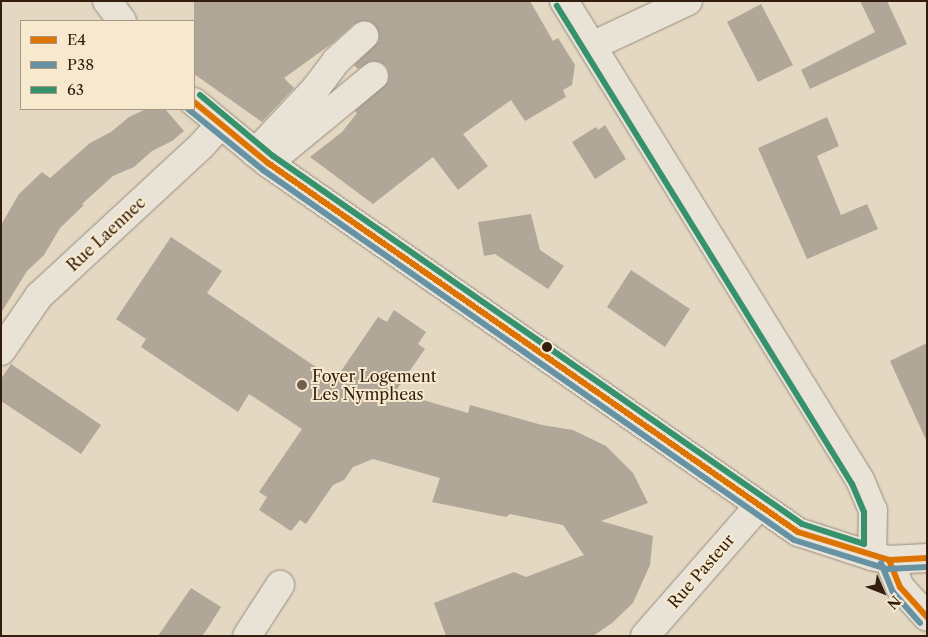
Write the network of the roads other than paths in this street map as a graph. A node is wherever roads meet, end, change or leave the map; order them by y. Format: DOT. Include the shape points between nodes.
graph roads {
  1 [pos="108,1"];
  2 [pos="564,1"];
  3 [pos="688,1"];
  4 [pos="121,20"];
  5 [pos="364,36"];
  6 [pos="592,46"];
  7 [pos="374,76"];
  8 [pos="195,103"];
  9 [pos="220,125"];
  10 [pos="261,158"];
  11 [pos="1,351"];
  12 [pos="759,506"];
  13 [pos="880,558"];
  14 [pos="927,558"];
  15 [pos="280,585"];
  16 [pos="927,617"];
  17 [pos="247,636"];
  18 [pos="645,636"];
  1 -- 4 [label="street"];
  2 -- 6 [label="street"];
  3 -- 6 [label="street"];
  5 -- 10 [label="street" via="336,60"];
  6 -- 13 [label="street" via="860,480 873,510"];
  7 -- 10 [label="street"];
  8 -- 9 [label="street"];
  9 -- 10 [label="street"];
  9 -- 11 [label="street, Rue Laennec" via="39,296"];
  10 -- 12 [label="street"];
  12 -- 13 [label="street" via="798,532"];
  12 -- 18 [label="street, Rue Pasteur"];
  13 -- 14 [label="street"];
  13 -- 16 [label="street"];
  15 -- 17 [label="street"];
}
